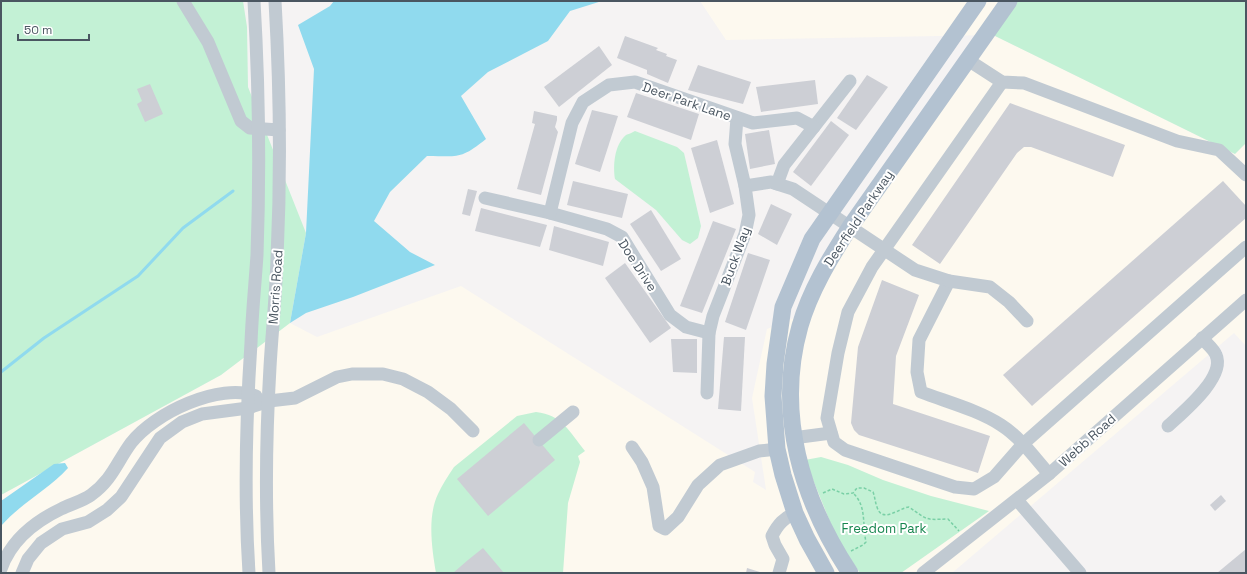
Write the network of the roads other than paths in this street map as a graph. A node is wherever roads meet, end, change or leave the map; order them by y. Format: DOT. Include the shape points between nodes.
graph roads {
  1 [pos="182,1"];
  2 [pos="254,1"];
  3 [pos="275,1"];
  4 [pos="978,1"];
  5 [pos="1009,1"];
  6 [pos="968,60"];
  7 [pos="850,81"];
  8 [pos="1002,82"];
  9 [pos="737,118"];
  10 [pos="814,127"];
  11 [pos="259,130"];
  12 [pos="280,130"];
  13 [pos="1246,175"];
  14 [pos="777,184"];
  15 [pos="745,186"];
  16 [pos="485,198"];
  17 [pos="550,213"];
  18 [pos="830,214"];
  19 [pos="850,227"];
  20 [pos="1246,247"];
  21 [pos="884,249"];
  22 [pos="950,281"];
  23 [pos="1246,300"];
  24 [pos="1027,321"];
  25 [pos="709,333"];
  26 [pos="1202,338"];
  27 [pos="248,393"];
  28 [pos="707,394"];
  29 [pos="269,401"];
  30 [pos="248,408"];
  31 [pos="573,412"];
  32 [pos="1168,426"];
  33 [pos="473,431"];
  34 [pos="831,433"];
  35 [pos="793,438"];
  36 [pos="539,440"];
  37 [pos="1023,444"];
  38 [pos="632,446"];
  39 [pos="777,449"];
  40 [pos="1049,474"];
  41 [pos="1017,500"];
  42 [pos="795,513"];
  43 [pos="1,570"];
  44 [pos="22,573"];
  45 [pos="249,573"];
  46 [pos="269,573"];
  47 [pos="779,573"];
  48 [pos="826,573"];
  49 [pos="850,573"];
  50 [pos="923,573"];
  51 [pos="1080,573"];
  1 -- 11 [label="street" via="208,42 241,121 250,128"];
  2 -- 11 [label="street, Morris Road"];
  3 -- 12 [label="street, Morris Road"];
  4 -- 18 [label="main road, Deerfield Parkway"];
  5 -- 6 [label="main road, Deerfield Parkway"];
  6 -- 8 [label="street"];
  6 -- 19 [label="main road, Deerfield Parkway"];
  7 -- 10 [label="street"];
  8 -- 13 [label="street" via="1024,83 1177,141 1219,150"];
  8 -- 21 [label="street"];
  9 -- 10 [label="street, Deer Park Lane" via="753,123 797,118"];
  9 -- 15 [label="street, Buck Way" via="734,144"];
  9 -- 17 [label="street, Deer Park Lane" via="635,82 609,85 584,102 572,123"];
  10 -- 14 [label="street" via="784,165"];
  11 -- 12 [label="street"];
  11 -- 27 [label="street, Morris Road" via="257,249"];
  12 -- 29 [label="street, Morris Road" via="278,234"];
  14 -- 15 [label="street" via="771,182"];
  14 -- 18 [label="street" via="793,189"];
  15 -- 25 [label="street, Buck Way" via="749,214 745,234 713,316"];
  16 -- 17 [label="street, Doe Drive"];
  17 -- 25 [label="street, Doe Drive" via="607,229 622,237 670,315 686,327"];
  18 -- 19 [label="street"];
  18 -- 39 [label="main road, Deerfield Parkway" via="812,239 783,307 773,396"];
  19 -- 21 [label="street"];
  19 -- 35 [label="main road, Deerfield Parkway" via="826,266 800,325 791,381"];
  20 -- 37 [label="street"];
  21 -- 22 [label="street" via="915,270"];
  21 -- 34 [label="street" via="848,312 827,418"];
  22 -- 24 [label="street" via="990,287"];
  22 -- 37 [label="street" via="919,340 917,372 921,392 1001,425"];
  23 -- 26 [label="street, Webb Road"];
  25 -- 28 [label="street, Buck Way"];
  26 -- 32 [label="street" via="1216,354 1218,367 1206,388"];
  26 -- 40 [label="street, Webb Road"];
  27 -- 29 [label="street"];
  27 -- 30 [label="street, Morris Road"];
  27 -- 43 [label="street" via="200,399 173,410 148,425 131,443 106,482 90,496 32,525 16,541"];
  29 -- 30 [label="street"];
  29 -- 33 [label="street" via="294,398 337,377 352,374 383,374 403,379 428,392 452,409"];
  29 -- 46 [label="street, Morris Road"];
  30 -- 44 [label="street" via="202,414 170,430 160,438 145,458 121,497 88,522 62,529 41,543 28,559"];
  30 -- 45 [label="street, Morris Road"];
  31 -- 36 [label="street"];
  34 -- 35 [label="street"];
  34 -- 37 [label="street" via="834,442 846,450 955,487 974,489 994,477"];
  35 -- 49 [label="main road, Deerfield Parkway" via="810,498"];
  37 -- 40 [label="street"];
  38 -- 39 [label="street" via="653,487 659,526 665,529 678,517 698,486 720,465"];
  39 -- 42 [label="main road, Deerfield Parkway"];
  40 -- 41 [label="street, Webb Road"];
  41 -- 50 [label="street, Webb Road"];
  41 -- 51 [label="street"];
  42 -- 47 [label="street" via="786,517 772,536 782,559"];
  42 -- 48 [label="main road, Deerfield Parkway" via="806,539"];
}
